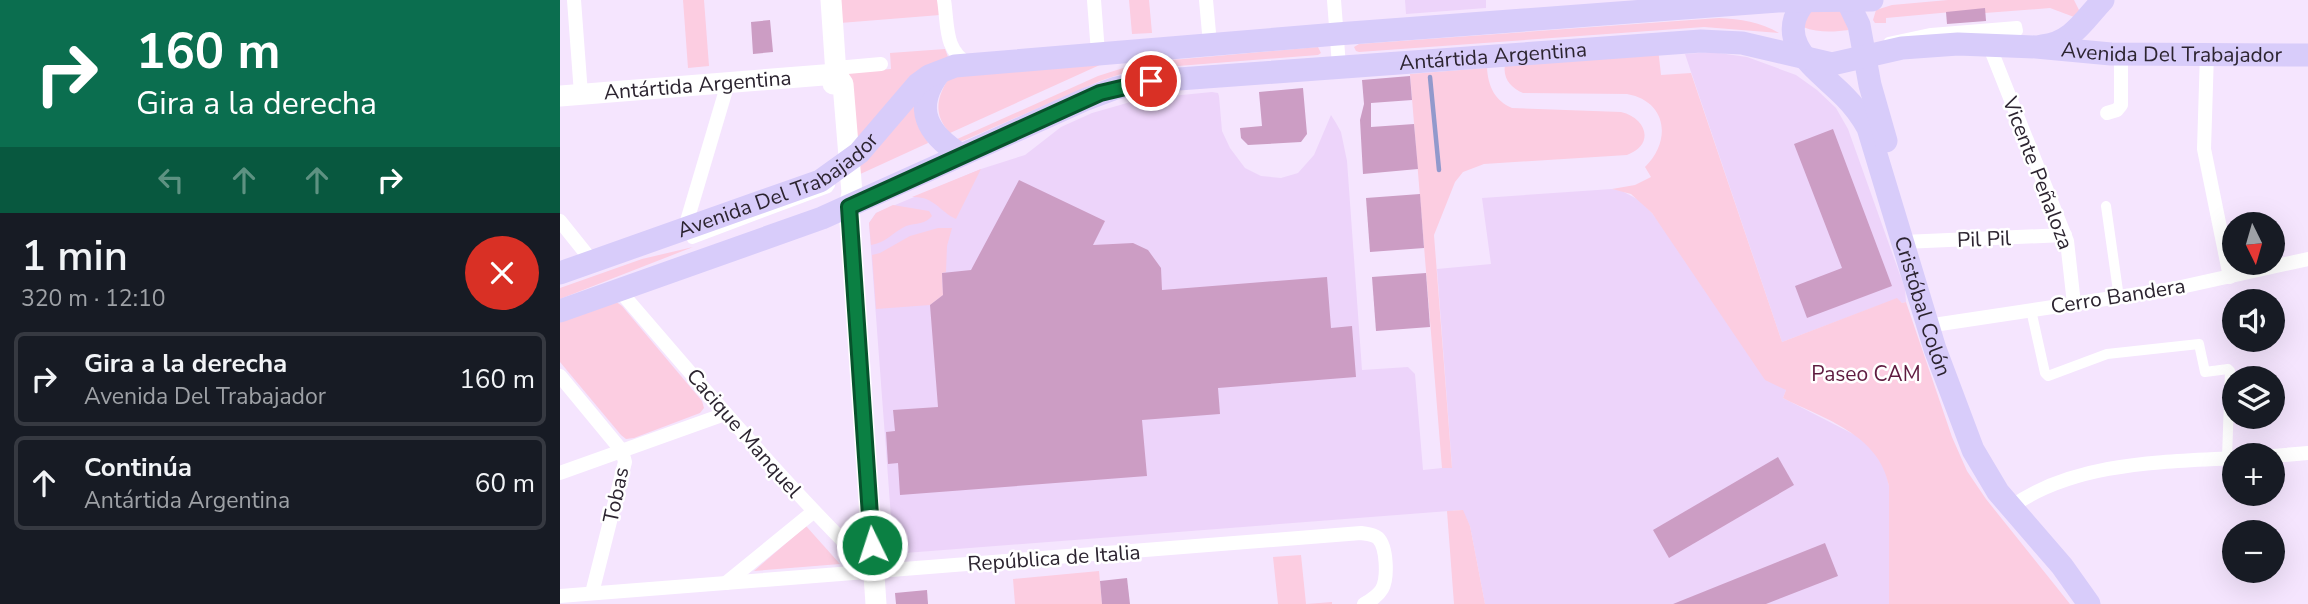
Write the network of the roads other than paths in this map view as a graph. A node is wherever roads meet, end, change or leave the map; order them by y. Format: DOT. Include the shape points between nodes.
graph roads {
  1 [pos="574,0"];
  2 [pos="831,0"];
  3 [pos="944,0"];
  4 [pos="1094,0"];
  5 [pos="1206,0"];
  6 [pos="1334,0"];
  7 [pos="1806,0"];
  8 [pos="1872,0"];
  9 [pos="1848,1"];
  10 [pos="2093,5"];
  11 [pos="2018,31"];
  12 [pos="1336,34"];
  13 [pos="1210,44"];
  14 [pos="1989,45"];
  15 [pos="2036,47"];
  16 [pos="1098,53"];
  17 [pos="2207,53"];
  18 [pos="2121,54"];
  19 [pos="2308,54"];
  20 [pos="1804,59"];
  21 [pos="881,64"];
  22 [pos="969,64"];
  23 [pos="1866,65"];
  24 [pos="1339,66"];
  25 [pos="941,70"];
  26 [pos="836,71"];
  27 [pos="728,83"];
  28 [pos="582,94"];
  29 [pos="560,96"];
  30 [pos="2107,113"];
  31 [pos="961,155"];
  32 [pos="845,166"];
  33 [pos="2106,206"];
  34 [pos="849,207"];
  35 [pos="560,221"];
  36 [pos="688,235"];
  37 [pos="2065,235"];
  38 [pos="1909,242"];
  39 [pos="700,258"];
  40 [pos="2308,259"];
  41 [pos="592,261"];
  42 [pos="560,273"];
  43 [pos="2230,277"];
  44 [pos="620,289"];
  45 [pos="2119,298"];
  46 [pos="2074,304"];
  47 [pos="2031,310"];
  48 [pos="560,311"];
  49 [pos="1933,325"];
  50 [pos="560,376"];
  51 [pos="725,414"];
  52 [pos="2231,443"];
  53 [pos="622,451"];
  54 [pos="2308,453"];
  55 [pos="2285,455"];
  56 [pos="2222,459"];
  57 [pos="560,473"];
  58 [pos="2016,503"];
  59 [pos="813,512"];
  60 [pos="874,572"];
  61 [pos="726,583"];
  62 [pos="592,593"];
  63 [pos="560,596"];
  64 [pos="876,604"];
  65 [pos="1364,604"];
  66 [pos="2090,604"];
  67 [pos="2104,604"];
  1 -- 28 [label="street"];
  2 -- 26 [label="main road"];
  3 -- 22 [label="street" via="951,48"];
  4 -- 16 [label="street"];
  5 -- 13 [label="street"];
  6 -- 12 [label="street"];
  7 -- 9 [label="main road, Antártida Argentina"];
  7 -- 12 [label="main road, Antártida Argentina"];
  7 -- 20 [label="main road" via="1794,32"];
  8 -- 9 [label="main road, Antártida Argentina"];
  9 -- 23 [label="main road, Cristóbal Colón" via="1859,25"];
  10 -- 15 [label="main road" via="2065,40"];
  11 -- 11 [label="street" via="2017,26 1889,42"];
  12 -- 13 [label="main road, Antártida Argentina"];
  12 -- 24 [label="street"];
  13 -- 16 [label="main road, Antártida Argentina"];
  14 -- 15 [label="main road"];
  14 -- 23 [label="main road" via="1890,50"];
  14 -- 37 [label="street, Vicente Peñaloza"];
  15 -- 18 [label="main road, Avenida Del Trabajador"];
  16 -- 22 [label="main road, Antártida Argentina"];
  17 -- 18 [label="main road, Avenida Del Trabajador"];
  17 -- 19 [label="main road, Avenida Del Trabajador"];
  17 -- 43 [label="street" via="2204,149"];
  18 -- 30 [label="street" via="2122,105"];
  20 -- 23 [label="main road, Antártida Argentina"];
  20 -- 24 [label="main road, Antártida Argentina" via="1742,43 1701,41"];
  20 -- 38 [label="main road, Cristóbal Colón" via="1851,103 1868,128"];
  21 -- 26 [label="street, Antártida Argentina"];
  22 -- 25 [label="main road, Avenida Del Trabajador"];
  23 -- 38 [label="main road, Cristóbal Colón"];
  24 -- 31 [label="main road, Antártida Argentina" via="1168,79 1116,88"];
  25 -- 31 [label="main road" via="928,93 927,119 936,136"];
  25 -- 32 [label="main road, Avenida Del Trabajador" via="908,94 869,144"];
  26 -- 27 [label="main road, Antártida Argentina"];
  26 -- 32 [label="main road" via="843,84"];
  27 -- 28 [label="main road, Antártida Argentina"];
  27 -- 36 [label="street"];
  28 -- 29 [label="main road, Antártida Argentina"];
  31 -- 34 [label="main road, Avenida Del Trabajador"];
  32 -- 34 [label="main road" via="843,197"];
  32 -- 36 [label="main road, Avenida Del Trabajador" via="820,181"];
  33 -- 45 [label="street"];
  34 -- 44 [label="main road, Avenida Del Trabajador"];
  34 -- 60 [label="main road"];
  35 -- 41 [label="street"];
  36 -- 36 [label="street" via="828,188 830,185 826,183"];
  36 -- 41 [label="main road, Avenida Del Trabajador"];
  37 -- 38 [label="street, Pil Pil"];
  37 -- 46 [label="street, Vicente Peñaloza"];
  38 -- 49 [label="main road, Cristóbal Colón"];
  39 -- 39 [label="street" via="836,209 838,205 698,252"];
  40 -- 43 [label="street, Cerro Bandera"];
  41 -- 42 [label="main road, Avenida Del Trabajador"];
  43 -- 45 [label="street, Cerro Bandera"];
  44 -- 48 [label="main road, Avenida Del Trabajador"];
  44 -- 51 [label="street, Cacique Manquel"];
  45 -- 46 [label="street, Cerro Bandera"];
  46 -- 47 [label="street, Cerro Bandera"];
  47 -- 49 [label="street, Cerro Bandera"];
  47 -- 52 [label="street" via="2048,376 2107,354 2199,344 2204,371 2230,371"];
  49 -- 58 [label="main road, Cristóbal Colón"];
  50 -- 53 [label="street, Tobas"];
  51 -- 53 [label="street"];
  51 -- 59 [label="street, Cacique Manquel"];
  53 -- 57 [label="street"];
  53 -- 62 [label="street, Tobas" via="625,470"];
  54 -- 55 [label="street"];
  56 -- 58 [label="street" via="2118,466 2035,492"];
  58 -- 66 [label="main road, Cristóbal Colón"];
  58 -- 67 [label="main road, Cristóbal Colón" via="2085,575"];
  59 -- 60 [label="street, Cacique Manquel"];
  59 -- 61 [label="street"];
  60 -- 61 [label="street, República de Italia"];
  60 -- 64 [label="main road"];
  60 -- 65 [label="street, República de Italia" via="1361,533 1380,540 1385,575 1382,589"];
  61 -- 62 [label="street, República de Italia"];
  62 -- 63 [label="street, República de Italia"];
}
